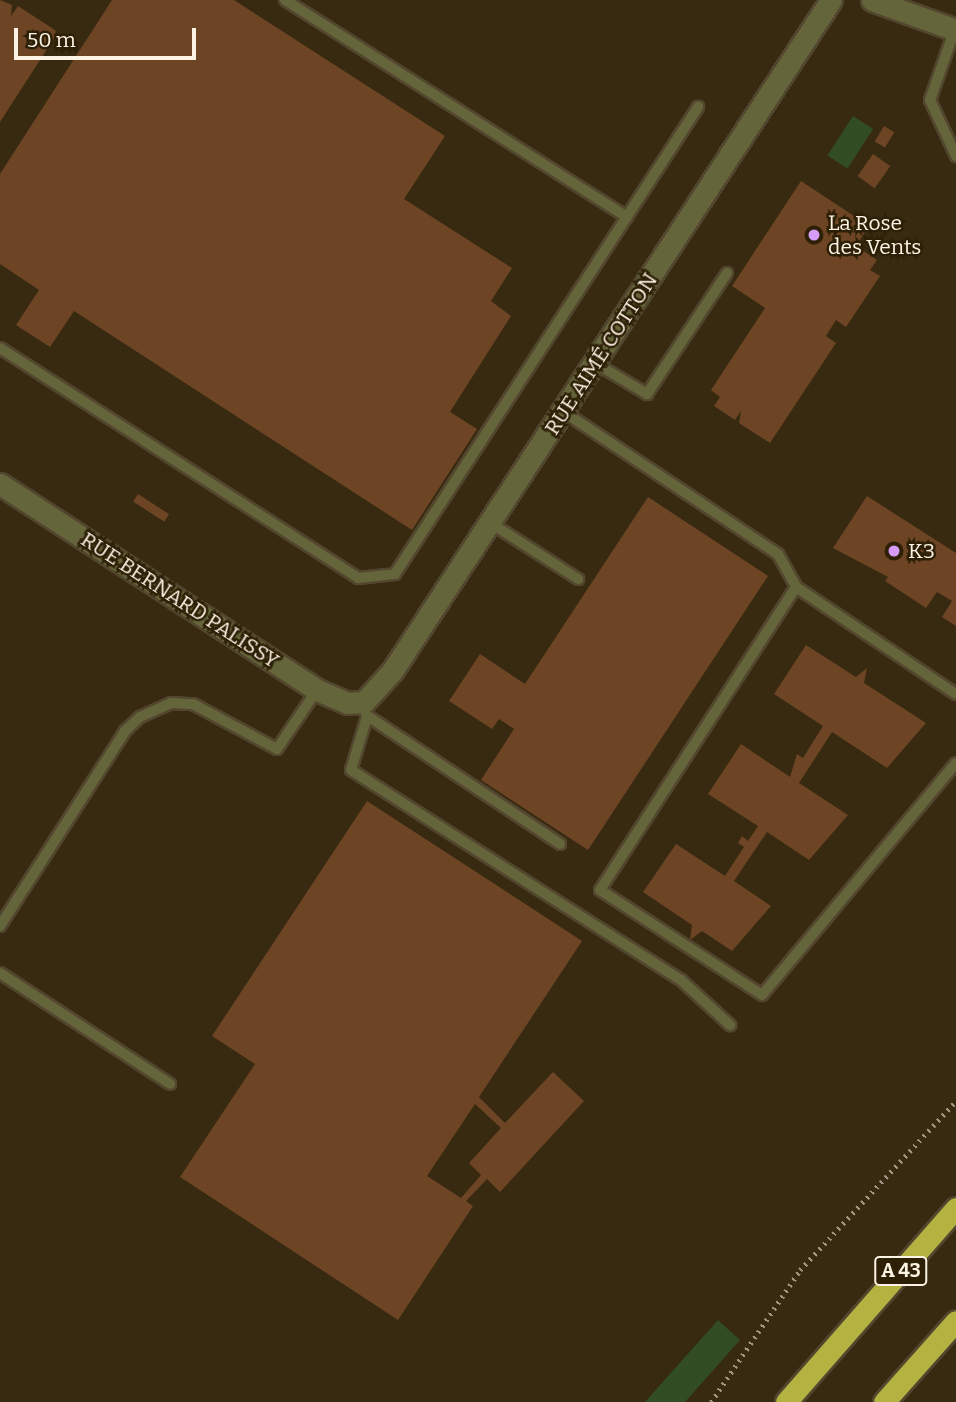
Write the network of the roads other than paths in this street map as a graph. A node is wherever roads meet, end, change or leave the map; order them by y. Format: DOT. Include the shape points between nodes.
graph roads {
  1 [pos="285,0"];
  2 [pos="831,0"];
  3 [pos="872,0"];
  4 [pos="956,29"];
  5 [pos="698,107"];
  6 [pos="956,156"];
  7 [pos="627,217"];
  8 [pos="727,273"];
  9 [pos="0,348"];
  10 [pos="595,363"];
  11 [pos="564,412"];
  12 [pos="0,484"];
  13 [pos="489,522"];
  14 [pos="578,579"];
  15 [pos="796,587"];
  16 [pos="317,690"];
  17 [pos="956,694"];
  18 [pos="365,711"];
  19 [pos="956,764"];
  20 [pos="560,844"];
  21 [pos="0,926"];
  22 [pos="0,973"];
  23 [pos="730,1024"];
  24 [pos="170,1084"];
  25 [pos="956,1208"];
  26 [pos="956,1321"];
  27 [pos="786,1402"];
  28 [pos="884,1402"];
  1 -- 7 [label="lane"];
  2 -- 10 [label="street, RUE AIMÉ COTTON"];
  3 -- 4 [label="street"];
  4 -- 6 [label="lane" via="930,100"];
  5 -- 7 [label="lane"];
  7 -- 9 [label="lane" via="395,574 358,578"];
  8 -- 10 [label="lane" via="648,394"];
  10 -- 11 [label="street, RUE AIMÉ COTTON"];
  11 -- 13 [label="street, RUE AIMÉ COTTON"];
  11 -- 15 [label="lane" via="778,554"];
  12 -- 16 [label="street, RUE BERNARD PALISSY"];
  13 -- 14 [label="lane"];
  13 -- 18 [label="street, RUE AIMÉ COTTON"];
  15 -- 17 [label="lane"];
  15 -- 19 [label="lane" via="600,890 762,995"];
  16 -- 18 [label="street, RUE BERNARD PALISSY"];
  16 -- 21 [label="lane" via="276,749 193,704 171,703 141,718 125,731"];
  18 -- 20 [label="lane"];
  18 -- 23 [label="lane" via="351,770 681,980"];
  22 -- 24 [label="lane"];
  25 -- 27 [label="highway, A 43"];
  26 -- 28 [label="highway"];
}
